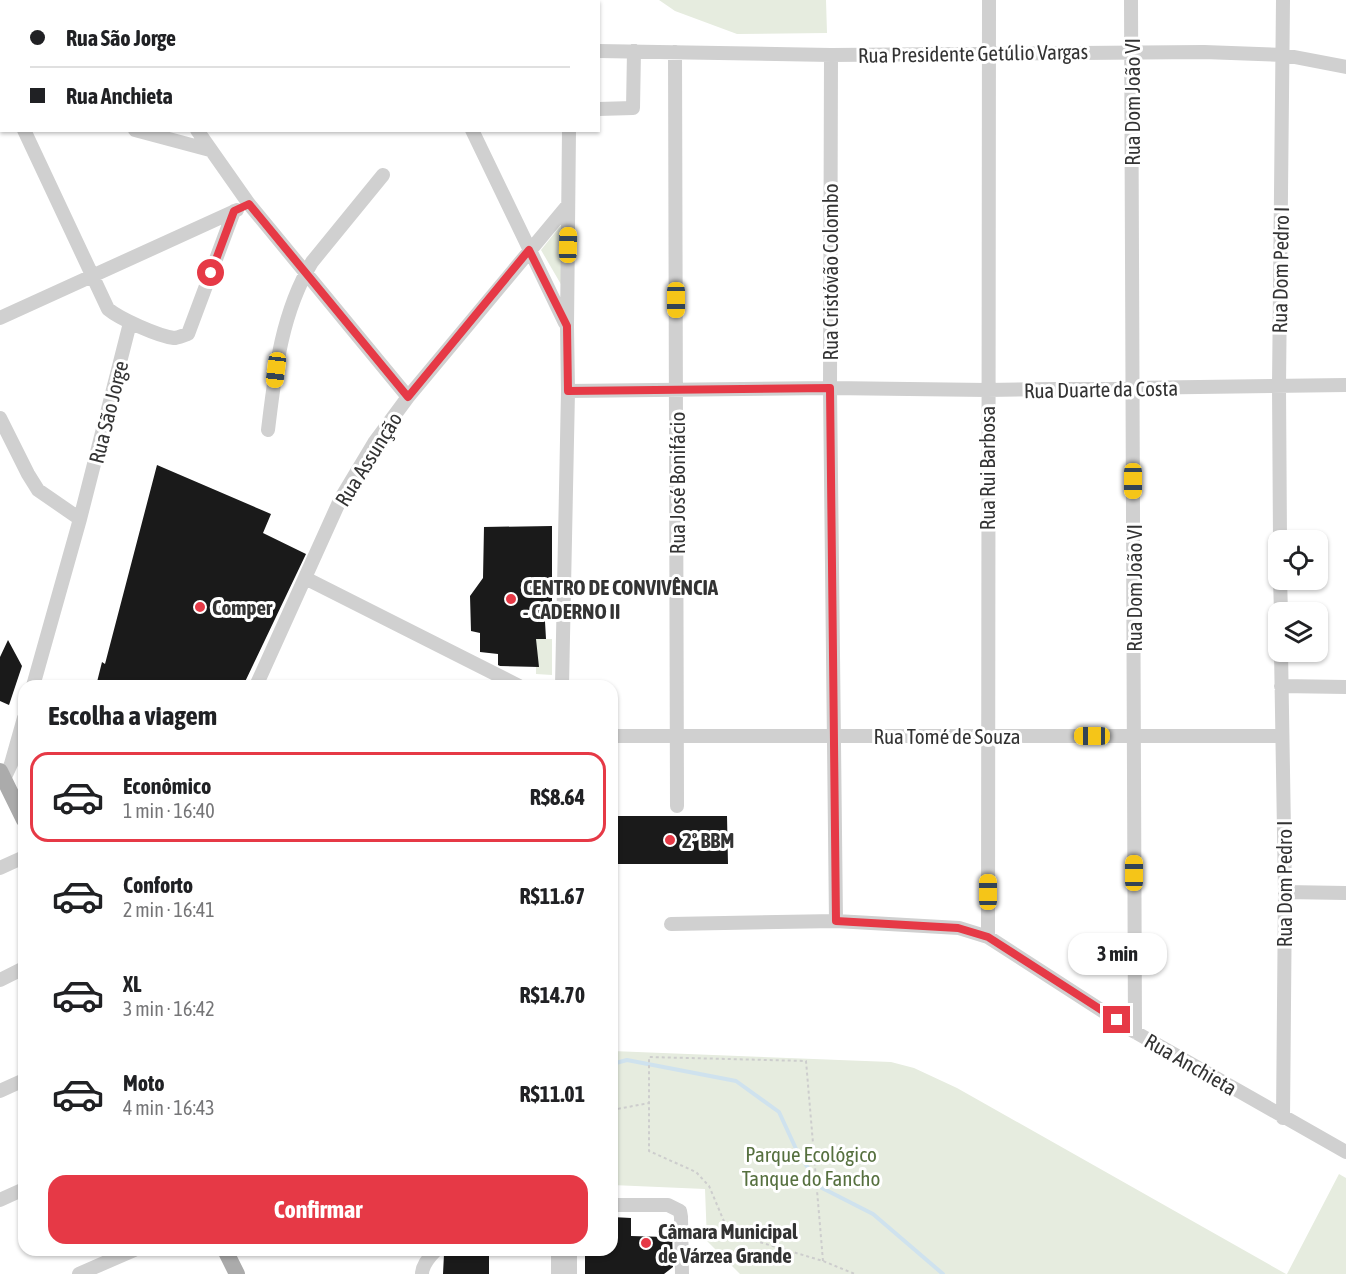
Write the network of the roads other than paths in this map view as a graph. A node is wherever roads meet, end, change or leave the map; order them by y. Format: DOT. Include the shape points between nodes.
graph roads {
  1 [pos="989,0"];
  2 [pos="1131,0"];
  3 [pos="1283,0"];
  4 [pos="600,51"];
  5 [pos="634,51"];
  6 [pos="675,52"];
  7 [pos="989,52"];
  8 [pos="1131,52"];
  9 [pos="831,55"];
  10 [pos="1284,55"];
  11 [pos="1346,67"];
  12 [pos="600,109"];
  13 [pos="25,132"];
  14 [pos="142,132"];
  15 [pos="198,132"];
  16 [pos="473,132"];
  17 [pos="569,132"];
  18 [pos="210,150"];
  19 [pos="383,175"];
  20 [pos="249,204"];
  21 [pos="568,205"];
  22 [pos="234,211"];
  23 [pos="529,250"];
  24 [pos="306,272"];
  25 [pos="92,275"];
  26 [pos="0,318"];
  27 [pos="130,323"];
  28 [pos="567,326"];
  29 [pos="1346,385"];
  30 [pos="1279,386"];
  31 [pos="830,388"];
  32 [pos="1133,388"];
  33 [pos="677,390"];
  34 [pos="987,390"];
  35 [pos="568,391"];
  36 [pos="408,397"];
  37 [pos="0,418"];
  38 [pos="268,430"];
  39 [pos="80,519"];
  40 [pos="1280,530"];
  41 [pos="305,578"];
  42 [pos="1281,662"];
  43 [pos="35,680"];
  44 [pos="259,680"];
  45 [pos="507,680"];
  46 [pos="562,680"];
  47 [pos="1281,686"];
  48 [pos="1346,687"];
  49 [pos="677,735"];
  50 [pos="618,736"];
  51 [pos="834,736"];
  52 [pos="987,736"];
  53 [pos="1134,736"];
  54 [pos="1282,736"];
  55 [pos="18,739"];
  56 [pos="2,775"];
  57 [pos="677,806"];
  58 [pos="18,807"];
  59 [pos="18,860"];
  60 [pos="0,868"];
  61 [pos="1285,892"];
  62 [pos="1346,893"];
  63 [pos="836,921"];
  64 [pos="670,924"];
  65 [pos="988,937"];
  66 [pos="18,971"];
  67 [pos="0,980"];
  68 [pos="1135,1032"];
  69 [pos="18,1083"];
  70 [pos="0,1091"];
  71 [pos="1283,1118"];
  72 [pos="1346,1152"];
  73 [pos="18,1192"];
  74 [pos="0,1200"];
  75 [pos="618,1204"];
  76 [pos="120,1256"];
  77 [pos="228,1256"];
  78 [pos="432,1256"];
  79 [pos="558,1256"];
  80 [pos="570,1256"];
  81 [pos="80,1274"];
  82 [pos="237,1274"];
  83 [pos="422,1274"];
  84 [pos="558,1274"];
  85 [pos="570,1274"];
  86 [pos="682,1274"];
  1 -- 7 [label="street, Rua Rui Barbosa"];
  2 -- 8 [label="street, Rua Dom João VI"];
  3 -- 10 [label="street, Rua Dom Pedro I"];
  4 -- 5 [label="street, Rua Presidente Getúlio Vargas"];
  5 -- 6 [label="street, Rua Presidente Getúlio Vargas"];
  5 -- 12 [label="street" via="633,108"];
  6 -- 9 [label="street, Rua Presidente Getúlio Vargas"];
  6 -- 33 [label="street, Rua José Bonifácio"];
  7 -- 8 [label="street, Rua Presidente Getúlio Vargas"];
  7 -- 9 [label="street, Rua Presidente Getúlio Vargas"];
  7 -- 34 [label="street, Rua Rui Barbosa"];
  8 -- 10 [label="street, Rua Presidente Getúlio Vargas"];
  8 -- 32 [label="street, Rua Dom João VI"];
  9 -- 31 [label="street, Rua Cristóvão Colombo"];
  10 -- 11 [label="street, Rua Presidente Getúlio Vargas"];
  10 -- 30 [label="street, Rua Dom Pedro I"];
  13 -- 25 [label="street"];
  14 -- 18 [label="street"];
  15 -- 18 [label="street"];
  16 -- 23 [label="street"];
  17 -- 21 [label="street"];
  18 -- 20 [label="street"];
  19 -- 24 [label="street"];
  20 -- 22 [label="street"];
  20 -- 24 [label="street"];
  21 -- 23 [label="street, Rua Assunção"];
  21 -- 28 [label="street"];
  22 -- 25 [label="street"];
  22 -- 27 [label="street" via="188,334 175,338"];
  23 -- 28 [label="street"];
  23 -- 36 [label="street, Rua Assunção"];
  24 -- 36 [label="street"];
  24 -- 38 [label="street" via="284,325"];
  25 -- 26 [label="street"];
  25 -- 27 [label="street" via="108,309"];
  27 -- 39 [label="street, Rua São Jorge"];
  28 -- 35 [label="street"];
  29 -- 30 [label="street, Rua Duarte da Costa"];
  30 -- 32 [label="street, Rua Duarte da Costa"];
  30 -- 40 [label="street, Rua Dom Pedro I"];
  31 -- 33 [label="street, Rua Duarte da Costa"];
  31 -- 34 [label="street, Rua Duarte da Costa"];
  31 -- 51 [label="street, Rua Cristóvão Colombo"];
  32 -- 34 [label="street, Rua Duarte da Costa"];
  32 -- 53 [label="street, Rua Dom João VI"];
  33 -- 35 [label="street, Rua Duarte da Costa"];
  33 -- 49 [label="street, Rua José Bonifácio"];
  34 -- 52 [label="street, Rua Rui Barbosa"];
  35 -- 46 [label="street"];
  36 -- 41 [label="street, Rua Assunção" via="341,498"];
  37 -- 39 [label="street" via="38,490"];
  39 -- 43 [label="street, Rua São Jorge"];
  41 -- 44 [label="street, Rua Assunção"];
  41 -- 45 [label="street"];
  42 -- 47 [label="street, Rua Dom Pedro I"];
  47 -- 48 [label="street"];
  47 -- 54 [label="street, Rua Dom Pedro I"];
  49 -- 50 [label="street, Rua Tomé de Souza"];
  49 -- 51 [label="street, Rua Tomé de Souza"];
  49 -- 57 [label="street, Rua José Bonifácio"];
  51 -- 52 [label="street, Rua Tomé de Souza"];
  51 -- 63 [label="street, Rua Cristóvão Colombo"];
  52 -- 53 [label="street, Rua Tomé de Souza"];
  52 -- 65 [label="street, Rua Rui Barbosa"];
  53 -- 54 [label="street, Rua Tomé de Souza"];
  53 -- 68 [label="street, Rua Dom João VI"];
  54 -- 61 [label="street, Rua Dom Pedro I"];
  55 -- 56 [label="street" via="11,764"];
  56 -- 58 [label="main road"];
  59 -- 60 [label="street"];
  61 -- 62 [label="street"];
  61 -- 71 [label="street, Rua Dom Pedro I"];
  63 -- 64 [label="street, Rua Anchieta"];
  63 -- 65 [label="street, Rua Anchieta" via="958,928"];
  65 -- 68 [label="street, Rua Anchieta"];
  66 -- 67 [label="street"];
  68 -- 71 [label="street, Rua Anchieta"];
  69 -- 70 [label="street"];
  71 -- 72 [label="street, Rua Anchieta"];
  73 -- 74 [label="street"];
  75 -- 86 [label="street" via="668,1205 680,1211"];
  76 -- 81 [label="street"];
  77 -- 82 [label="main road"];
  78 -- 83 [label="street"];
  79 -- 84 [label="street"];
  80 -- 85 [label="street"];
}
